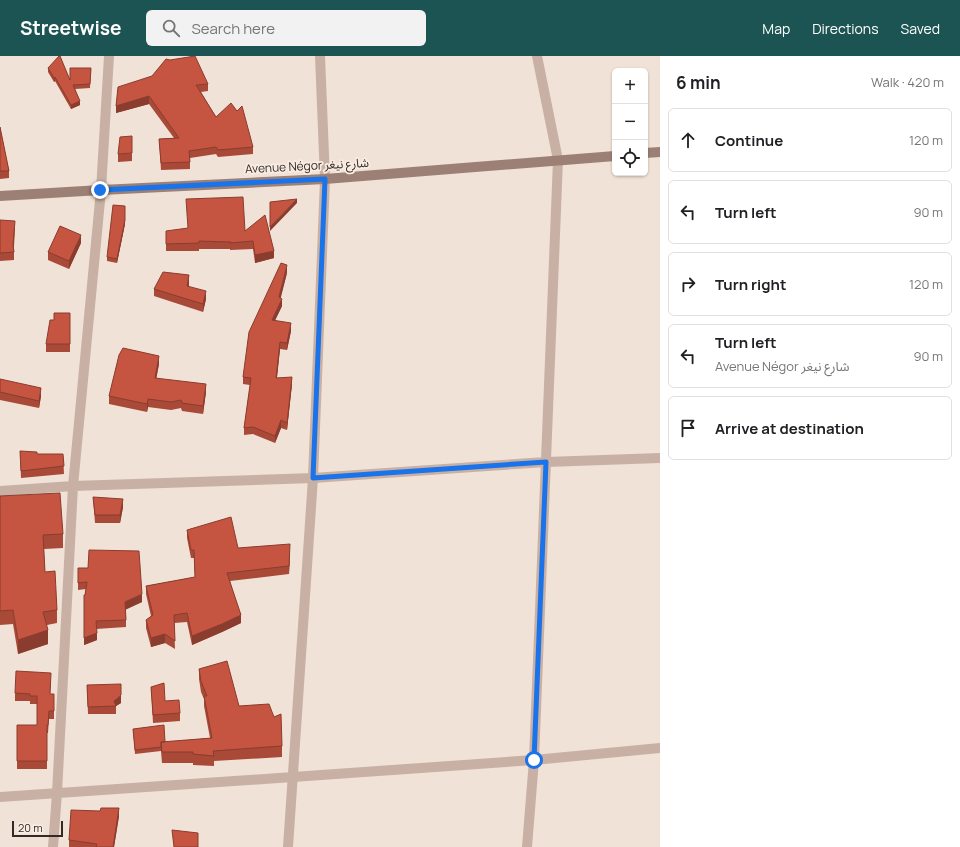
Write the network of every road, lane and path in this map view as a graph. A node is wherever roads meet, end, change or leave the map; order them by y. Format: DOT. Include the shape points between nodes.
graph roads {
  1 [pos="109,56"];
  2 [pos="320,56"];
  3 [pos="537,56"];
  4 [pos="660,152"];
  5 [pos="648,153"];
  6 [pos="612,156"];
  7 [pos="558,160"];
  8 [pos="325,179"];
  9 [pos="100,190"];
  10 [pos="0,196"];
  11 [pos="660,458"];
  12 [pos="546,462"];
  13 [pos="313,478"];
  14 [pos="73,486"];
  15 [pos="0,491"];
  16 [pos="660,748"];
  17 [pos="534,760"];
  18 [pos="293,777"];
  19 [pos="57,793"];
  20 [pos="0,797"];
  21 [pos="53,847"];
  22 [pos="288,847"];
  23 [pos="527,847"];
  1 -- 9 [label="street"];
  2 -- 8 [label="street"];
  3 -- 7 [label="street"];
  4 -- 5 [label="main road"];
  6 -- 7 [label="main road, Avenue Négor شارع نيغر"];
  7 -- 8 [label="main road, Avenue Négor شارع نيغر"];
  7 -- 12 [label="street"];
  8 -- 9 [label="main road, Avenue Négor شارع نيغر"];
  8 -- 13 [label="street"];
  9 -- 10 [label="main road, Avenue Négor شارع نيغر"];
  9 -- 14 [label="street"];
  11 -- 12 [label="street"];
  12 -- 13 [label="street"];
  12 -- 17 [label="street"];
  13 -- 14 [label="street"];
  13 -- 18 [label="street"];
  14 -- 15 [label="street"];
  14 -- 19 [label="street"];
  16 -- 17 [label="street"];
  17 -- 18 [label="street"];
  17 -- 23 [label="street"];
  18 -- 19 [label="street"];
  18 -- 22 [label="street"];
  19 -- 20 [label="street"];
  19 -- 21 [label="street"];
}
